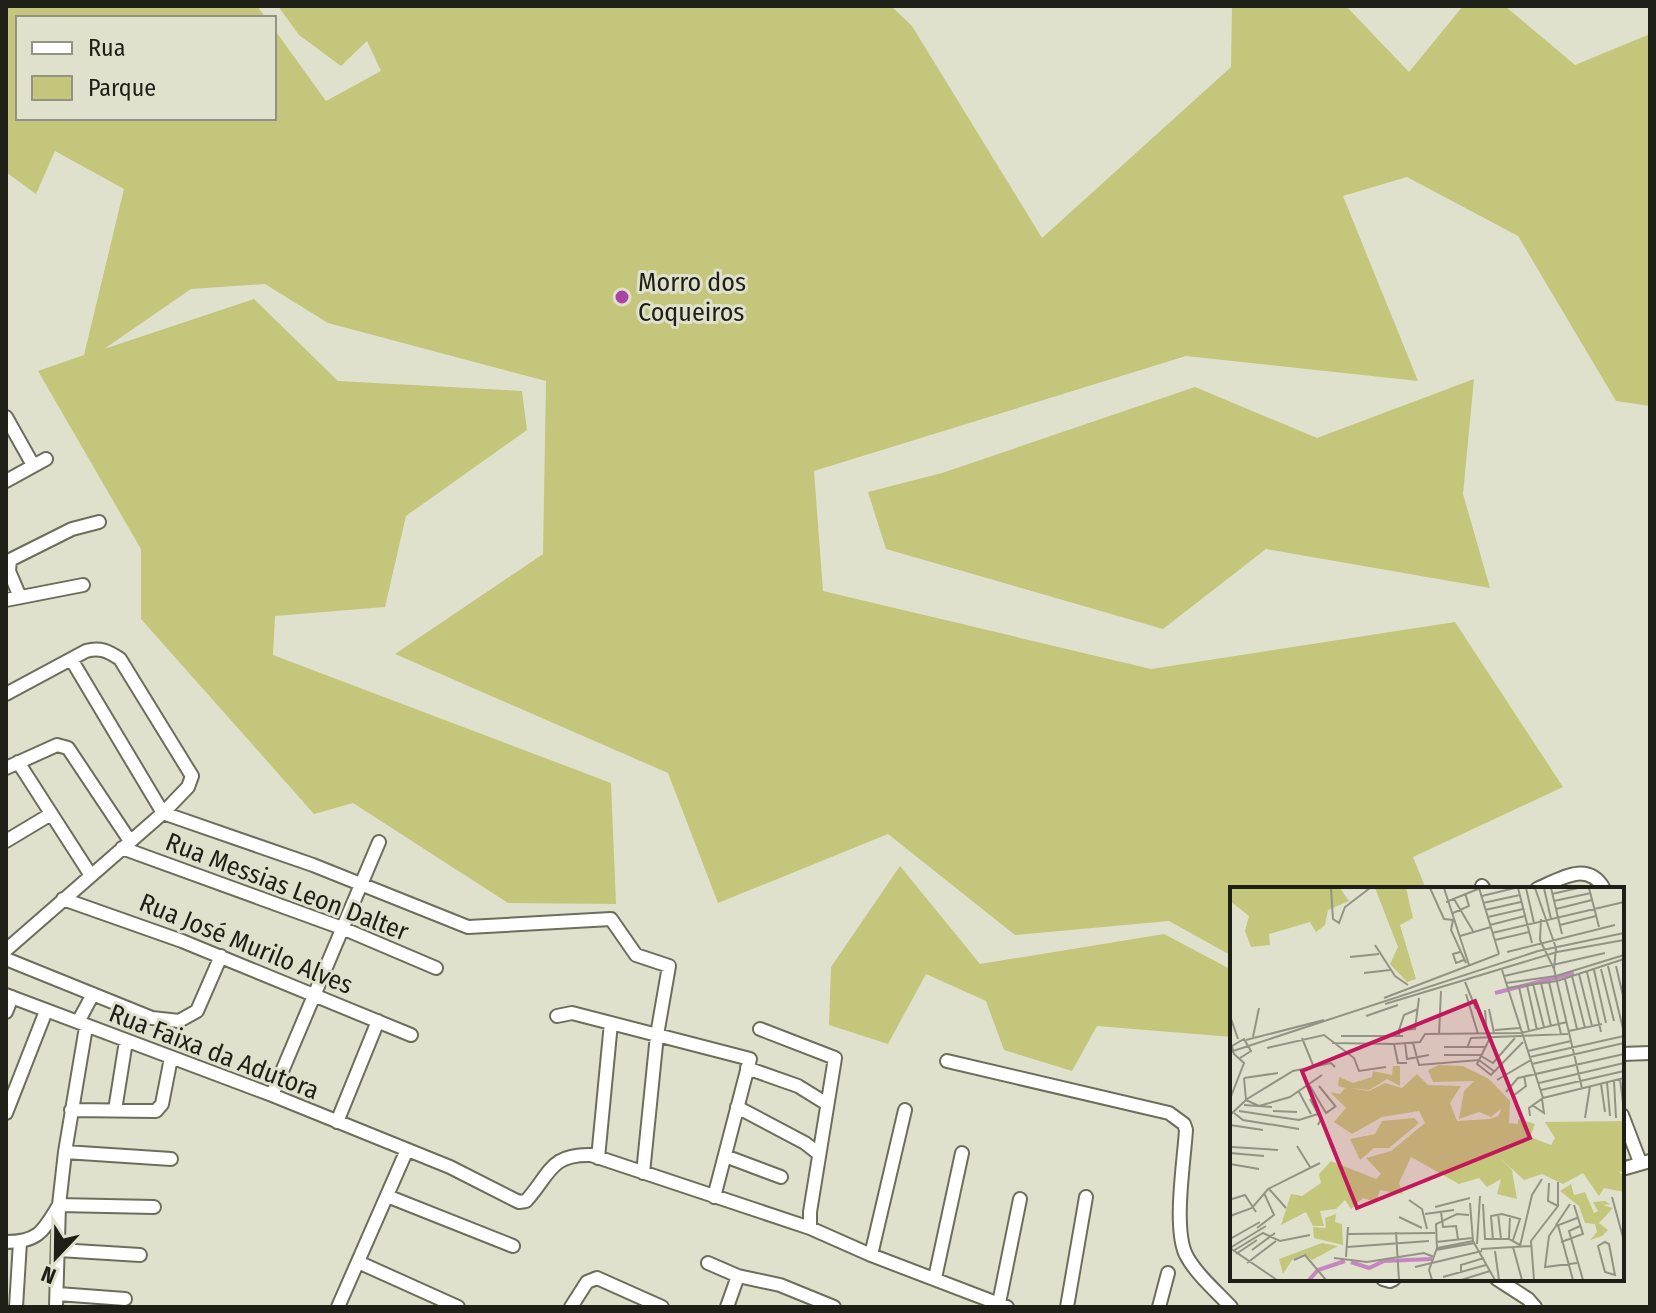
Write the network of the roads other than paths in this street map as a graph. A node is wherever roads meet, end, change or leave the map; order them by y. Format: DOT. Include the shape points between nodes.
graph roads {
  1 [pos="6,417"];
  2 [pos="46,459"];
  3 [pos="33,465"];
  4 [pos="6,481"];
  5 [pos="99,522"];
  6 [pos="83,585"];
  7 [pos="20,597"];
  8 [pos="6,600"];
  9 [pos="71,659"];
  10 [pos="6,694"];
  11 [pos="12,765"];
  12 [pos="163,813"];
  13 [pos="51,814"];
  14 [pos="6,841"];
  15 [pos="379,842"];
  16 [pos="126,845"];
  17 [pos="90,874"];
  18 [pos="361,884"];
  19 [pos="1542,887"];
  20 [pos="1602,887"];
  21 [pos="63,899"];
  22 [pos="342,928"];
  23 [pos="6,950"];
  24 [pos="221,956"];
  25 [pos="6,959"];
  26 [pos="436,968"];
  27 [pos="93,994"];
  28 [pos="316,994"];
  29 [pos="9,996"];
  30 [pos="46,1011"];
  31 [pos="6,1012"];
  32 [pos="557,1016"];
  33 [pos="378,1021"];
  34 [pos="611,1023"];
  35 [pos="82,1024"];
  36 [pos="760,1029"];
  37 [pos="411,1035"];
  38 [pos="657,1035"];
  39 [pos="126,1041"];
  40 [pos="1624,1051"];
  41 [pos="1650,1053"];
  42 [pos="171,1058"];
  43 [pos="947,1061"];
  44 [pos="747,1068"];
  45 [pos="272,1095"];
  46 [pos="827,1104"];
  47 [pos="737,1107"];
  48 [pos="71,1110"];
  49 [pos="115,1110"];
  50 [pos="905,1110"];
  51 [pos="6,1113"];
  52 [pos="1624,1119"];
  53 [pos="337,1122"];
  54 [pos="65,1152"];
  55 [pos="406,1152"];
  56 [pos="962,1153"];
  57 [pos="819,1154"];
  58 [pos="725,1156"];
  59 [pos="598,1158"];
  60 [pos="171,1159"];
  61 [pos="1645,1161"];
  62 [pos="1624,1168"];
  63 [pos="643,1173"];
  64 [pos="781,1177"];
  65 [pos="387,1196"];
  66 [pos="714,1197"];
  67 [pos="1086,1197"];
  68 [pos="1020,1199"];
  69 [pos="59,1205"];
  70 [pos="154,1207"];
  71 [pos="810,1228"];
  72 [pos="13,1242"];
  73 [pos="513,1246"];
  74 [pos="59,1250"];
  75 [pos="140,1255"];
  76 [pos="871,1255"];
  77 [pos="358,1262"];
  78 [pos="708,1263"];
  79 [pos="1168,1273"];
  80 [pos="738,1276"];
  81 [pos="935,1278"];
  82 [pos="1500,1281"];
  83 [pos="125,1299"];
  84 [pos="57,1300"];
  85 [pos="1003,1305"];
  86 [pos="654,1306"];
  87 [pos="16,1307"];
  88 [pos="338,1307"];
  89 [pos="458,1307"];
  90 [pos="571,1307"];
  91 [pos="727,1307"];
  92 [pos="834,1307"];
  93 [pos="1067,1307"];
  94 [pos="1159,1307"];
  95 [pos="1231,1307"];
  96 [pos="1535,1307"];
  1 -- 3 [label="street"];
  2 -- 3 [label="street"];
  3 -- 4 [label="street"];
  5 -- 7 [label="street" via="72,529 10,560"];
  6 -- 7 [label="street"];
  7 -- 8 [label="street"];
  9 -- 10 [label="street"];
  9 -- 12 [label="street"];
  9 -- 12 [label="street" via="99,649 120,659 185,760 192,782"];
  11 -- 13 [label="street"];
  11 -- 16 [label="street" via="61,745 68,748"];
  12 -- 16 [label="street"];
  12 -- 18 [label="street"];
  13 -- 14 [label="street"];
  13 -- 17 [label="street"];
  15 -- 18 [label="street"];
  16 -- 17 [label="street"];
  16 -- 22 [label="street, Rua Messias Leon Dalter"];
  17 -- 21 [label="street"];
  18 -- 22 [label="street"];
  18 -- 38 [label="street" via="468,927 611,919 636,955 669,966"];
  19 -- 20 [label="street" via="1582,873 1595,877"];
  21 -- 23 [label="street"];
  21 -- 24 [label="street, Rua José Murilo Alves"];
  22 -- 26 [label="street, Rua Messias Leon Dalter"];
  22 -- 28 [label="street"];
  24 -- 27 [label="street, Rua Faixa da Adutora" via="197,1011 179,1021 152,1018"];
  24 -- 28 [label="street, Rua José Murilo Alves"];
  25 -- 27 [label="street, Rua Faixa da Adutora"];
  27 -- 35 [label="street"];
  28 -- 33 [label="street, Rua José Murilo Alves"];
  28 -- 45 [label="street"];
  29 -- 30 [label="street, Rua Faixa da Adutora"];
  29 -- 31 [label="street"];
  30 -- 35 [label="street, Rua Faixa da Adutora"];
  30 -- 51 [label="street"];
  32 -- 34 [label="street" via="572,1013"];
  33 -- 37 [label="street, Rua José Murilo Alves"];
  33 -- 53 [label="street"];
  34 -- 38 [label="street"];
  34 -- 59 [label="street"];
  35 -- 39 [label="street, Rua Faixa da Adutora"];
  35 -- 48 [label="street"];
  36 -- 46 [label="street" via="835,1058"];
  38 -- 44 [label="street" via="750,1059"];
  38 -- 63 [label="street"];
  39 -- 42 [label="street, Rua Faixa da Adutora"];
  39 -- 49 [label="street"];
  40 -- 41 [label="street"];
  42 -- 45 [label="street, Rua Faixa da Adutora"];
  42 -- 49 [label="street" via="160,1109"];
  43 -- 95 [label="street" via="1178,1118 1186,1130 1183,1246 1195,1268"];
  44 -- 46 [label="street" via="798,1086"];
  44 -- 47 [label="street"];
  45 -- 53 [label="street, Rua Faixa da Adutora"];
  46 -- 57 [label="street"];
  47 -- 57 [label="street"];
  47 -- 58 [label="street"];
  48 -- 49 [label="street"];
  48 -- 54 [label="street"];
  50 -- 76 [label="street"];
  52 -- 61 [label="street"];
  53 -- 55 [label="street, Rua Faixa da Adutora"];
  54 -- 60 [label="street"];
  54 -- 69 [label="street"];
  55 -- 59 [label="street, Rua Faixa da Adutora" via="519,1202 526,1201 559,1160 571,1155"];
  55 -- 65 [label="street"];
  56 -- 81 [label="street"];
  57 -- 71 [label="street"];
  58 -- 64 [label="street"];
  58 -- 66 [label="street"];
  59 -- 63 [label="street"];
  61 -- 62 [label="street"];
  63 -- 66 [label="street"];
  65 -- 73 [label="street"];
  65 -- 77 [label="street"];
  66 -- 71 [label="street"];
  67 -- 93 [label="street"];
  68 -- 85 [label="street"];
  69 -- 70 [label="street"];
  69 -- 72 [label="street" via="32,1240"];
  69 -- 74 [label="street"];
  71 -- 76 [label="street"];
  72 -- 87 [label="street"];
  74 -- 75 [label="street"];
  74 -- 84 [label="street"];
  76 -- 81 [label="street"];
  77 -- 88 [label="street"];
  77 -- 89 [label="street"];
  78 -- 80 [label="street"];
  79 -- 94 [label="street"];
  80 -- 91 [label="street"];
  80 -- 92 [label="street" via="780,1285"];
  81 -- 85 [label="street"];
  82 -- 96 [label="street"];
  83 -- 84 [label="street"];
  86 -- 90 [label="street" via="591,1278"];
}
